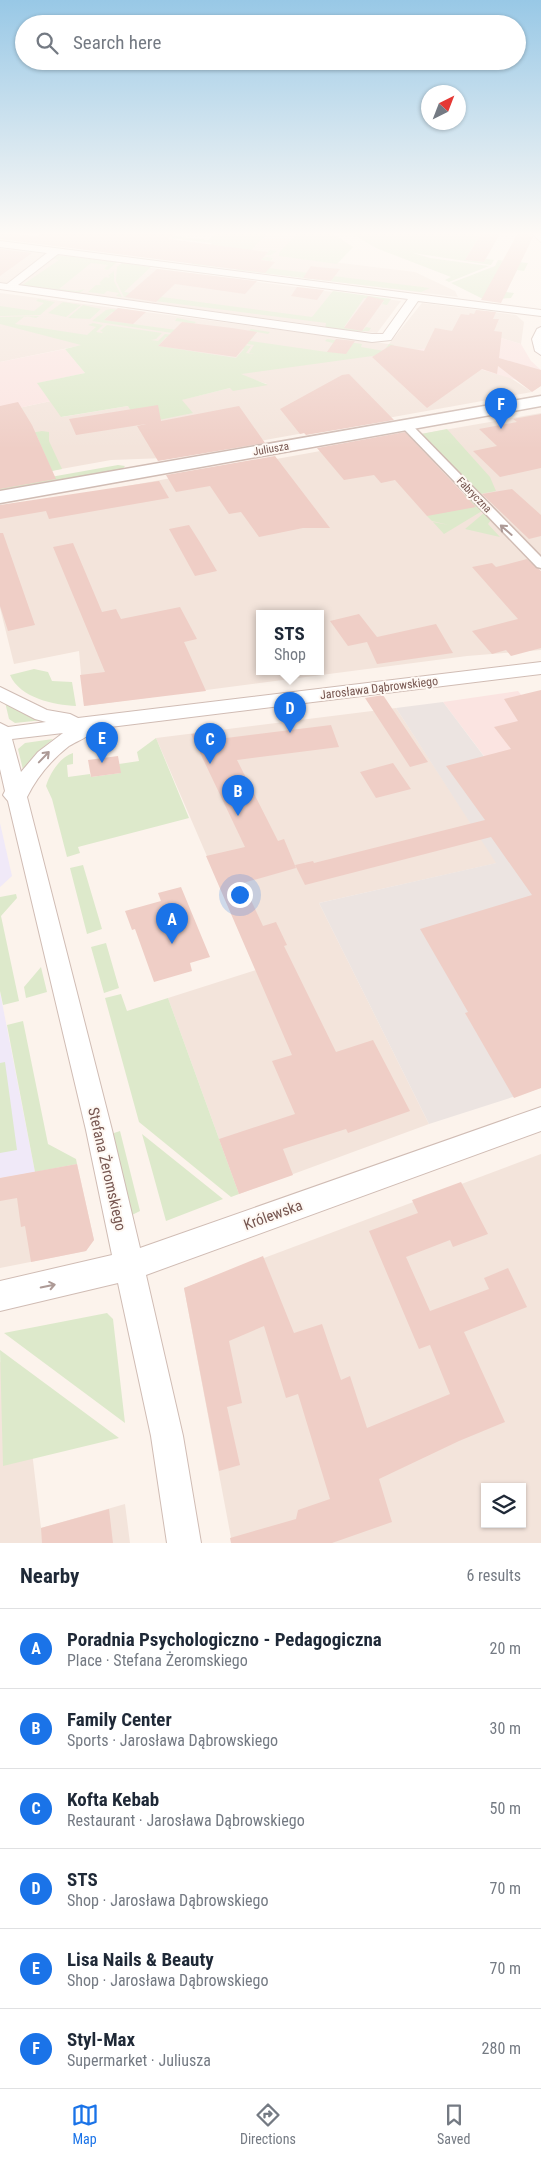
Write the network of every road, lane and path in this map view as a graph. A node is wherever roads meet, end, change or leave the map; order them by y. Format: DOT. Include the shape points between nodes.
graph roads {
  1 [pos="139,305"];
  2 [pos="409,305"];
  3 [pos="478,305"];
  4 [pos="541,313"];
  5 [pos="541,331"];
  6 [pos="541,351"];
  7 [pos="541,401"];
  8 [pos="406,425"];
  9 [pos="0,497"];
  10 [pos="541,564"];
  11 [pos="541,668"];
  12 [pos="0,693"];
  13 [pos="98,723"];
  14 [pos="0,732"];
  15 [pos="8,792"];
  16 [pos="541,1118"];
  17 [pos="130,1266"];
  18 [pos="0,1296"];
  19 [pos="184,1543"];
  1 -- 2 [label="street" via="372,338 386,337"];
  3 -- 4 [label="street"];
  5 -- 6 [label="street" via="538,339"];
  7 -- 8 [label="street, Juliusza"];
  8 -- 9 [label="street, Juliusza"];
  10 -- 8 [label="street, Fabryczna, one-way"];
  11 -- 13 [label="street, Jarosława Dąbrowskiego"];
  12 -- 13 [label="street" via="42,715"];
  13 -- 14 [label="street, Jarosława Dąbrowskiego"];
  15 -- 13 [label="street, Jarosława Dąbrowskiego, one-way" via="22,785 58,743"];
  14 -- 15 [label="street, Stefana Żeromskiego"];
  15 -- 17 [label="street, Stefana Żeromskiego" via="99,1130"];
  16 -- 17 [label="street, Królewska"];
  18 -- 17 [label="street, Królewska, one-way"];
  17 -- 19 [label="street, Stefana Żeromskiego" via="167,1436"];
}
